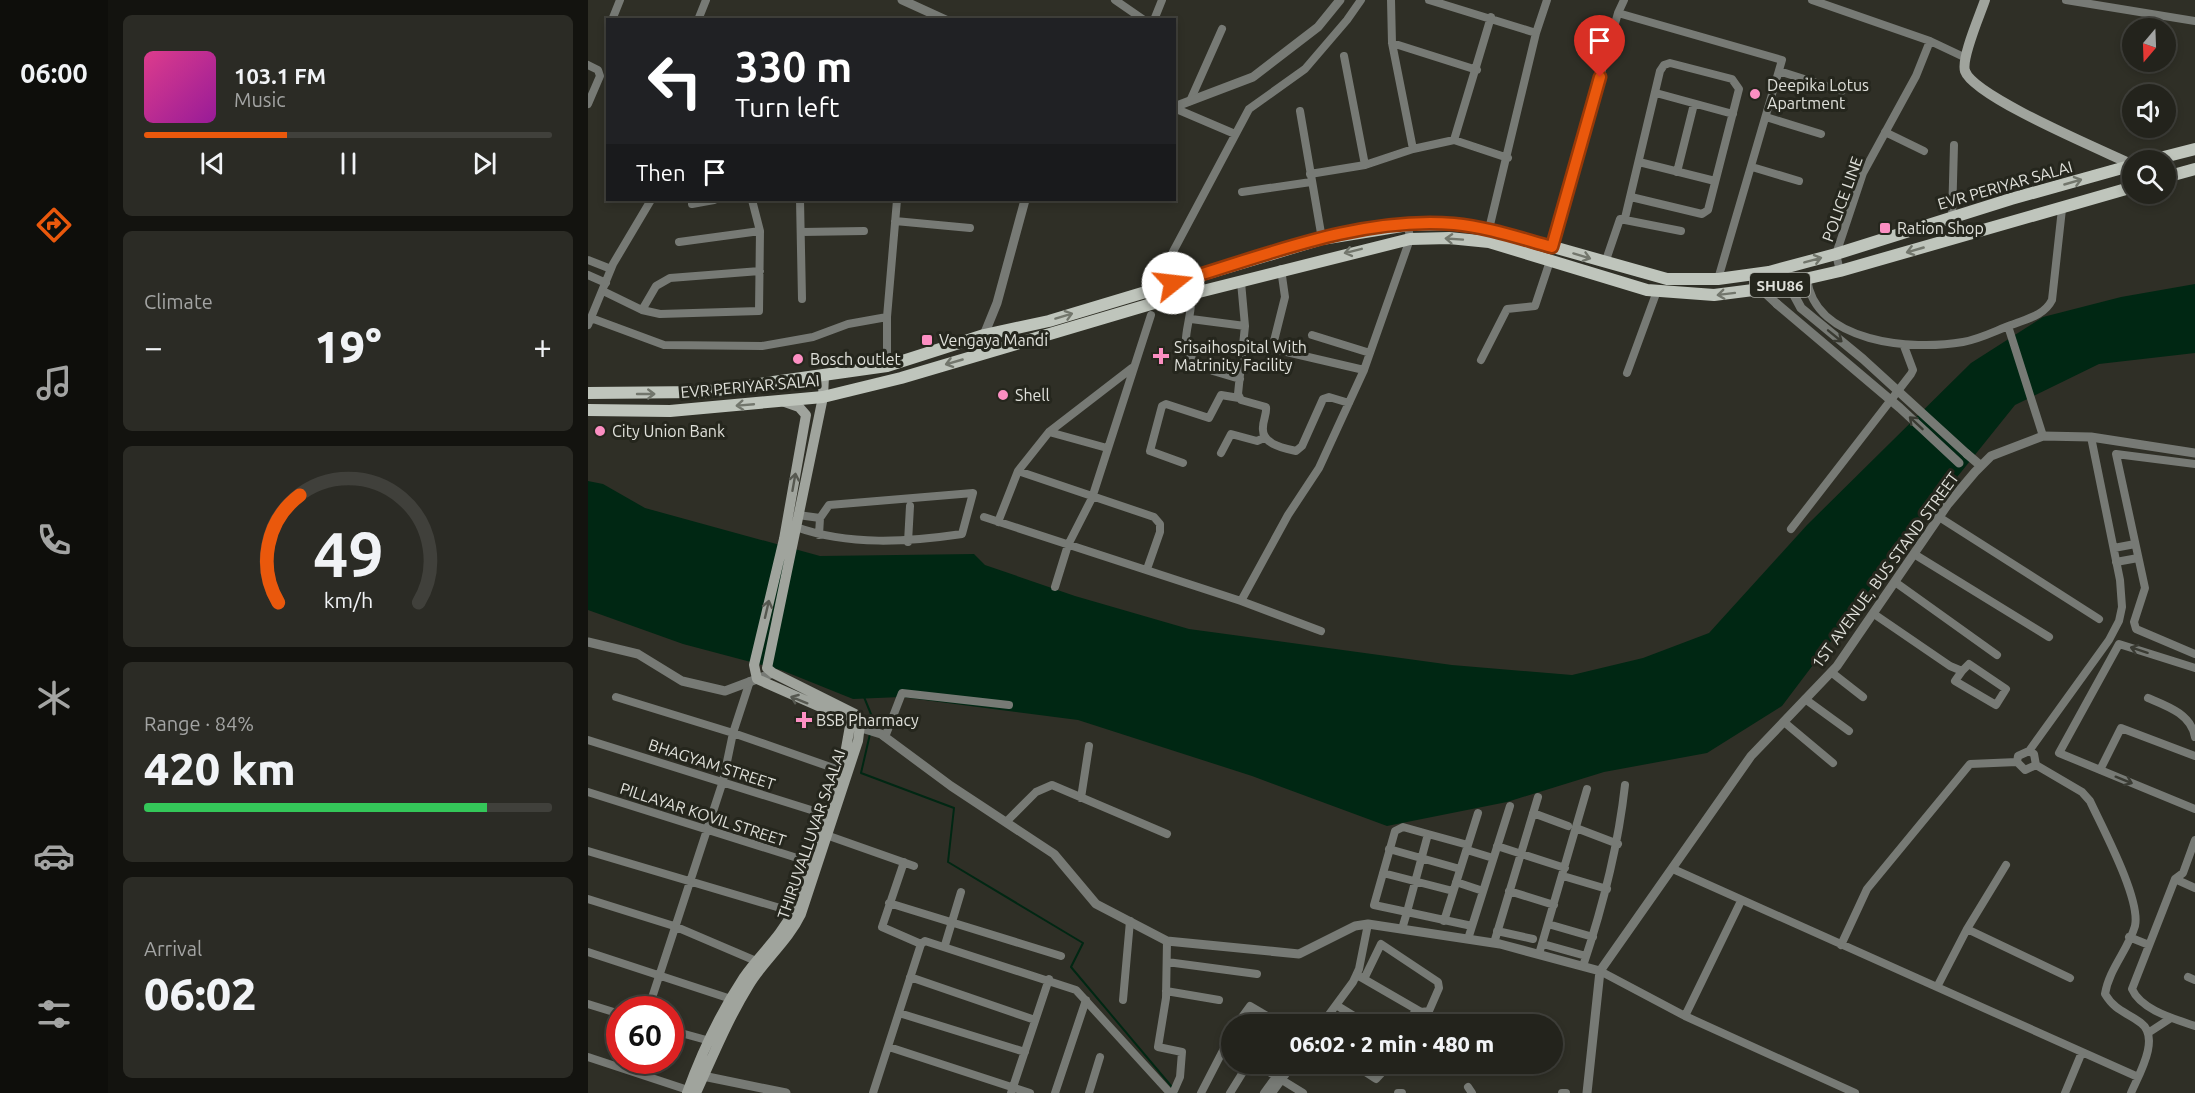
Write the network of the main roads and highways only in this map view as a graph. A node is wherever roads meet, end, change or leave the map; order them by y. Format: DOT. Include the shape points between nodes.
graph roads {
  1 [pos="1985,0"];
  2 [pos="2195,149"];
  3 [pos="2176,154"];
  4 [pos="2122,160"];
  5 [pos="2122,168"];
  6 [pos="2195,169"];
  7 [pos="2176,174"];
  8 [pos="2122,190"];
  9 [pos="2011,199"];
  10 [pos="2020,221"];
  11 [pos="824,376"];
  12 [pos="801,378"];
  13 [pos="588,393"];
  14 [pos="823,397"];
  15 [pos="803,398"];
  16 [pos="782,401"];
  17 [pos="588,410"];
  18 [pos="789,541"];
  19 [pos="859,726"];
  20 [pos="797,913"];
  21 [pos="699,1076"];
  22 [pos="692,1092"];
  1 -- 4 [label="main road" via="1966,58 1965,70 1972,81 2031,117"];
  2 -- 3 [label="main road"];
  9 -- 5 [label="main road, EVR PERIYAR SALAI / SHU86, one-way"];
  6 -- 7 [label="main road"];
  8 -- 10 [label="main road, EVR PERIYAR SALAI / SHU86"];
  9 -- 10 [label="main road"];
  11 -- 9 [label="main road, EVR PERIYAR SALAI / SHU86, one-way" via="887,366 1322,239 1408,225 1454,224 1489,229 1667,279 1718,279 1769,272 1836,254"];
  10 -- 14 [label="main road, EVR PERIYAR SALAI / SHU86, one-way" via="1807,279 1714,295 1657,291 1489,242 1410,239 1281,269"];
  11 -- 12 [label="main road, EVR PERIYAR SALAI / SHU86"];
  11 -- 14 [label="main road"];
  13 -- 12 [label="main road, EVR PERIYAR SALAI / SHU86, one-way" via="703,392"];
  12 -- 15 [label="main road"];
  14 -- 15 [label="main road, EVR PERIYAR SALAI / SHU86"];
  14 -- 18 [label="main road" via="796,527"];
  15 -- 16 [label="main road, EVR PERIYAR SALAI / SHU86"];
  16 -- 17 [label="main road, EVR PERIYAR SALAI / SHU86, one-way" via="670,411"];
  18 -- 16 [label="main road, one-way" via="806,415 799,407"];
  18 -- 19 [label="main road" via="770,670 855,714"];
  19 -- 18 [label="main road, one-way" via="754,680 754,665"];
  19 -- 20 [label="main road, THIRUVALLUVAR SAALAI" via="810,862"];
  19 -- 20 [label="main road, THIRUVALLUVAR SAALAI" via="829,836"];
  20 -- 21 [label="main road, THIRUVALLUVAR SAALAI" via="792,933 738,1003"];
  20 -- 21 [label="main road, THIRUVALLUVAR SAALAI" via="756,961 731,999 710,1041"];
  21 -- 22 [label="main road, THIRUVALLUVAR SAALAI"];
}
